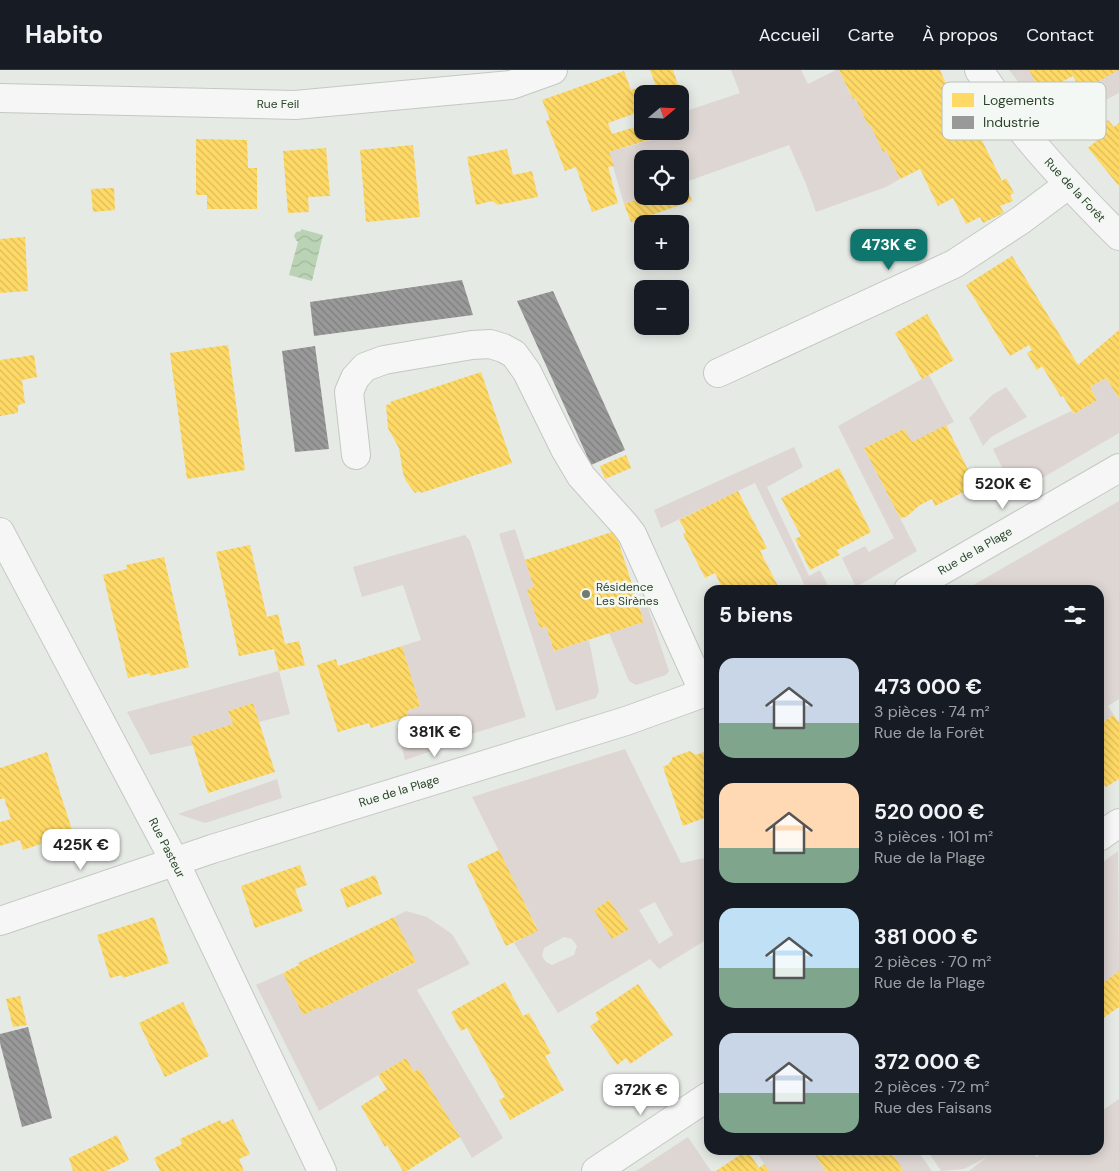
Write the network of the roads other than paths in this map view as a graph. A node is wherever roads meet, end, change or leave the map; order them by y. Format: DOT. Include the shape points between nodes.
graph roads {
  1 [pos="553,70"];
  2 [pos="979,70"];
  3 [pos="987,82"];
  4 [pos="0,98"];
  5 [pos="1031,140"];
  6 [pos="1069,184"];
  7 [pos="1119,236"];
  8 [pos="718,373"];
  9 [pos="356,455"];
  10 [pos="1119,468"];
  11 [pos="0,532"];
  12 [pos="917,585"];
  13 [pos="704,688"];
  14 [pos="704,693"];
  15 [pos="1119,824"];
  16 [pos="1104,834"];
  17 [pos="175,862"];
  18 [pos="0,921"];
  19 [pos="704,1099"];
  20 [pos="322,1171"];
  21 [pos="596,1171"];
  1 -- 4 [label="street, Rue Feil" via="511,85 295,105"];
  2 -- 3 [label="street, Rue de la Forêt"];
  5 -- 6 [label="street, Rue de la Forêt"];
  6 -- 7 [label="street, Rue de la Forêt"];
  6 -- 8 [label="street" via="954,264"];
  9 -- 13 [label="street" via="349,392 354,378 365,367 384,360 472,345 490,344 514,354 528,372 564,449 581,476 632,534"];
  10 -- 12 [label="street, Rue de la Plage"];
  11 -- 17 [label="street, Rue Pasteur"];
  14 -- 17 [label="street, Rue de la Plage" via="626,721"];
  15 -- 16 [label="street"];
  17 -- 18 [label="street, Rue de la Plage"];
  17 -- 20 [label="street, Rue Pasteur"];
  19 -- 21 [label="street"];
}
